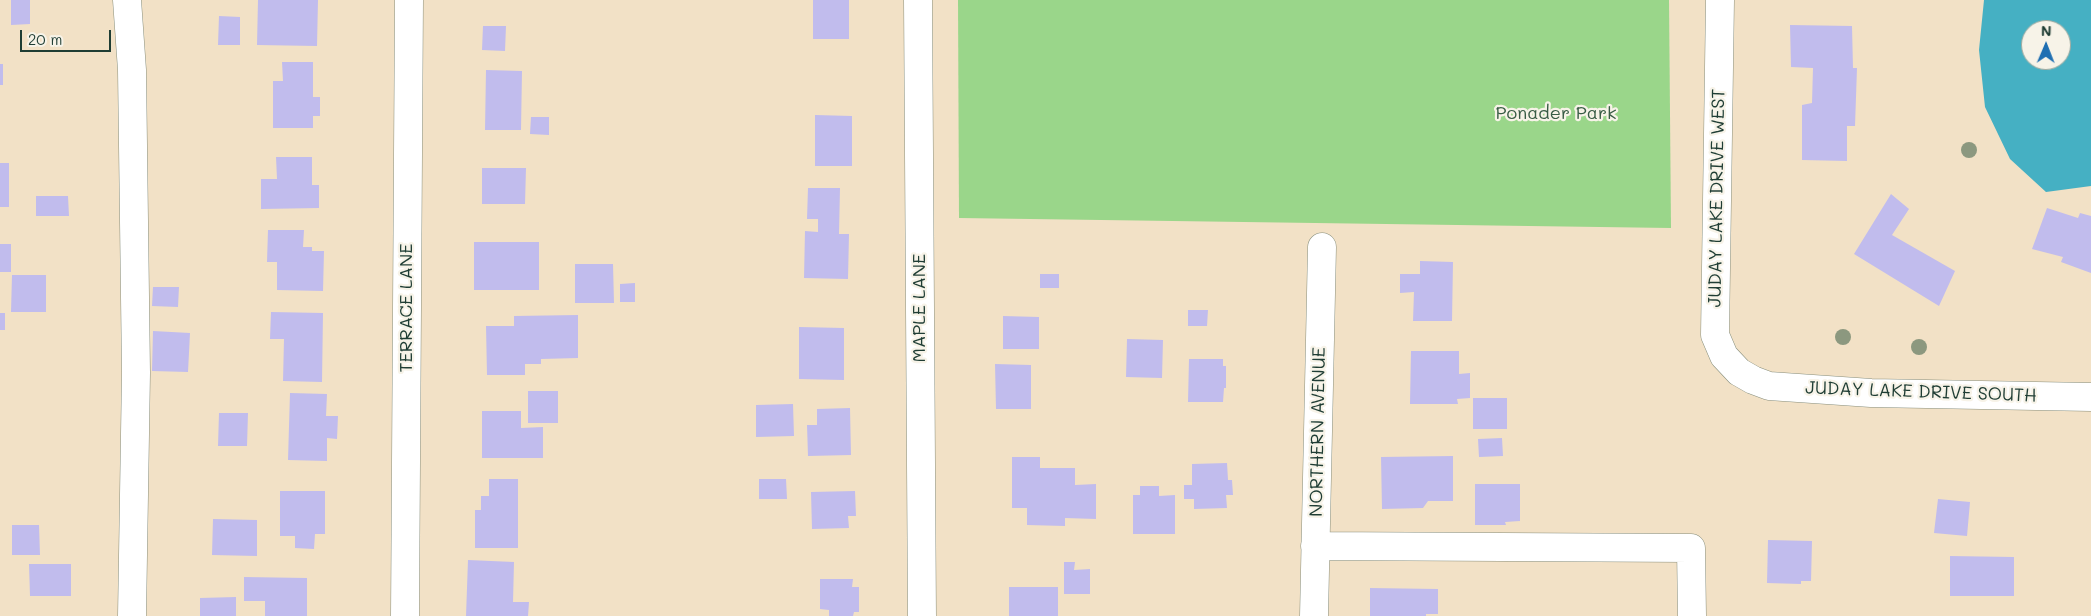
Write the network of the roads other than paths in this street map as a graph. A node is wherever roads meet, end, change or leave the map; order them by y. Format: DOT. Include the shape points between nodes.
graph roads {
  1 [pos="127,0"];
  2 [pos="409,0"];
  3 [pos="918,0"];
  4 [pos="1720,0"];
  5 [pos="1322,248"];
  6 [pos="1753,380"];
  7 [pos="2091,397"];
  8 [pos="1315,546"];
  9 [pos="132,616"];
  10 [pos="405,616"];
  11 [pos="922,616"];
  12 [pos="1314,616"];
  13 [pos="1692,616"];
  1 -- 9 [label="street" via="132,80 136,373"];
  2 -- 10 [label="street, TERRACE LANE"];
  3 -- 11 [label="street, MAPLE LANE"];
  4 -- 6 [label="street, JUDAY LAKE DRIVE WEST" via="1714,335 1724,356 1739,372"];
  5 -- 8 [label="street, NORTHERN AVENUE"];
  6 -- 7 [label="street, JUDAY LAKE DRIVE SOUTH" via="1769,386 1872,392"];
  8 -- 12 [label="street, NORTHERN AVENUE"];
  8 -- 13 [label="street" via="1691,548"];
}
